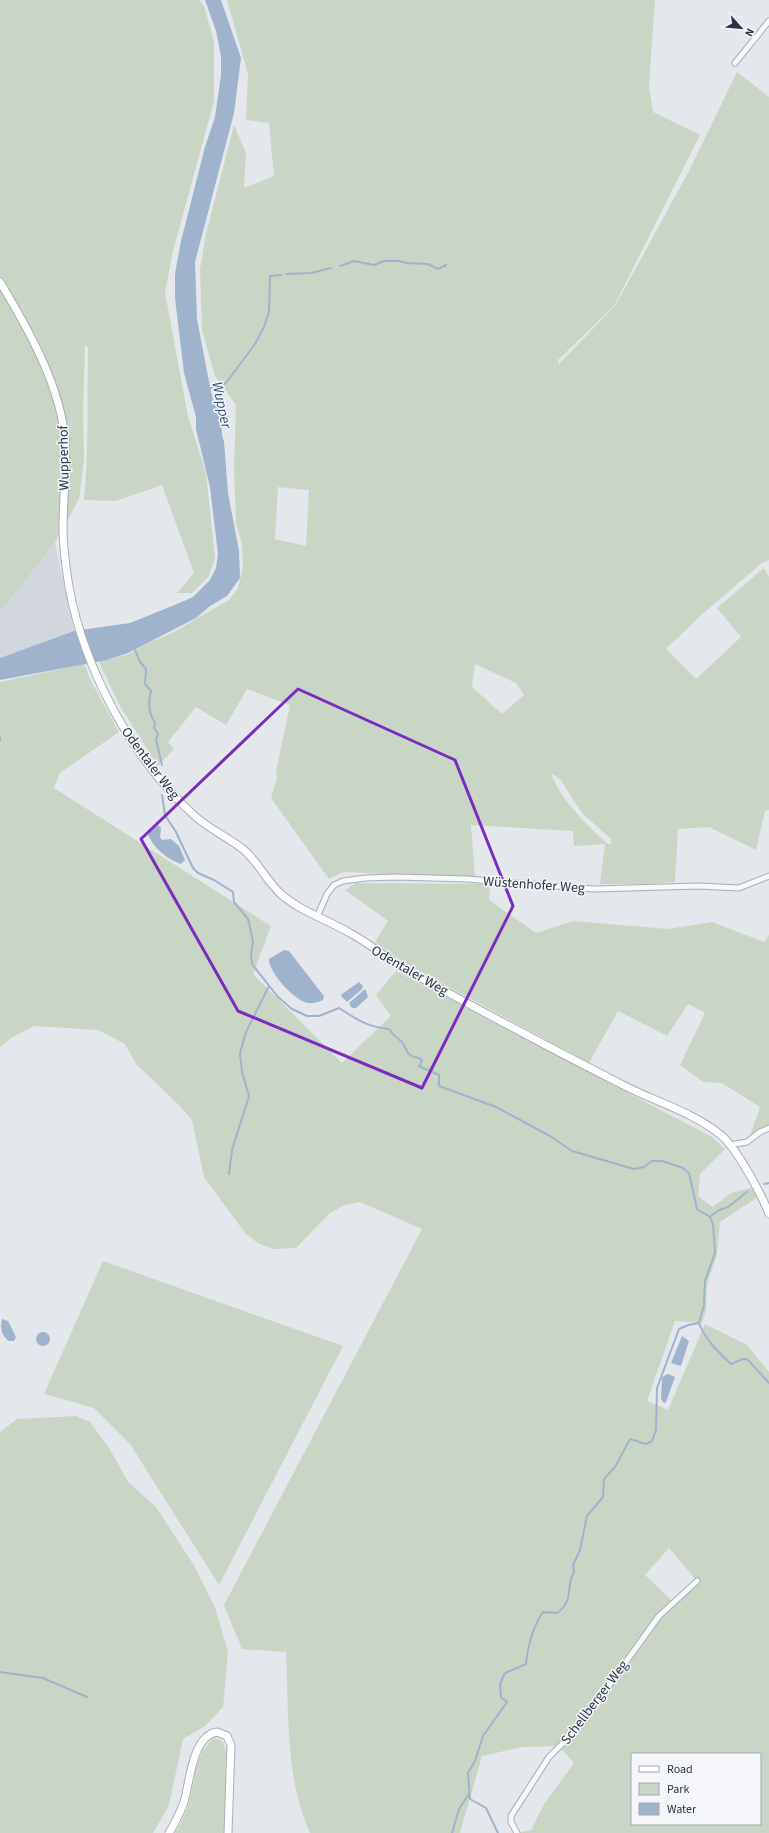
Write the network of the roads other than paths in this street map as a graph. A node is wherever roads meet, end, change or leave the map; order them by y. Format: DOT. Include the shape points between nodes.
graph roads {
  1 [pos="769,21"];
  2 [pos="735,63"];
  3 [pos="0,282"];
  4 [pos="95,671"];
  5 [pos="769,876"];
  6 [pos="317,917"];
  7 [pos="769,1128"];
  8 [pos="729,1145"];
  9 [pos="769,1214"];
  10 [pos="696,1580"];
  11 [pos="170,1833"];
  12 [pos="228,1833"];
  13 [pos="517,1833"];
  1 -- 2 [label="street"];
  3 -- 4 [label="main road, Wupperhof" via="49,375 58,401 65,438 63,532 69,589"];
  4 -- 6 [label="main road, Odentaler Weg" via="122,725 179,801 207,826 245,851 282,895"];
  5 -- 6 [label="street, Wüstenhofer Weg" via="739,888 699,886 594,889 460,879 365,878 334,885"];
  6 -- 8 [label="main road, Odentaler Weg" via="351,933 407,971 626,1087 689,1116 721,1135"];
  7 -- 8 [label="street" via="747,1142"];
  8 -- 9 [label="main road, Odentaler Weg" via="758,1190"];
  10 -- 13 [label="street, Schellberger Weg" via="659,1616 579,1727 549,1757 511,1816"];
  11 -- 12 [label="main road" via="183,1804 200,1745 207,1737 217,1732 227,1736 231,1745"];
}
